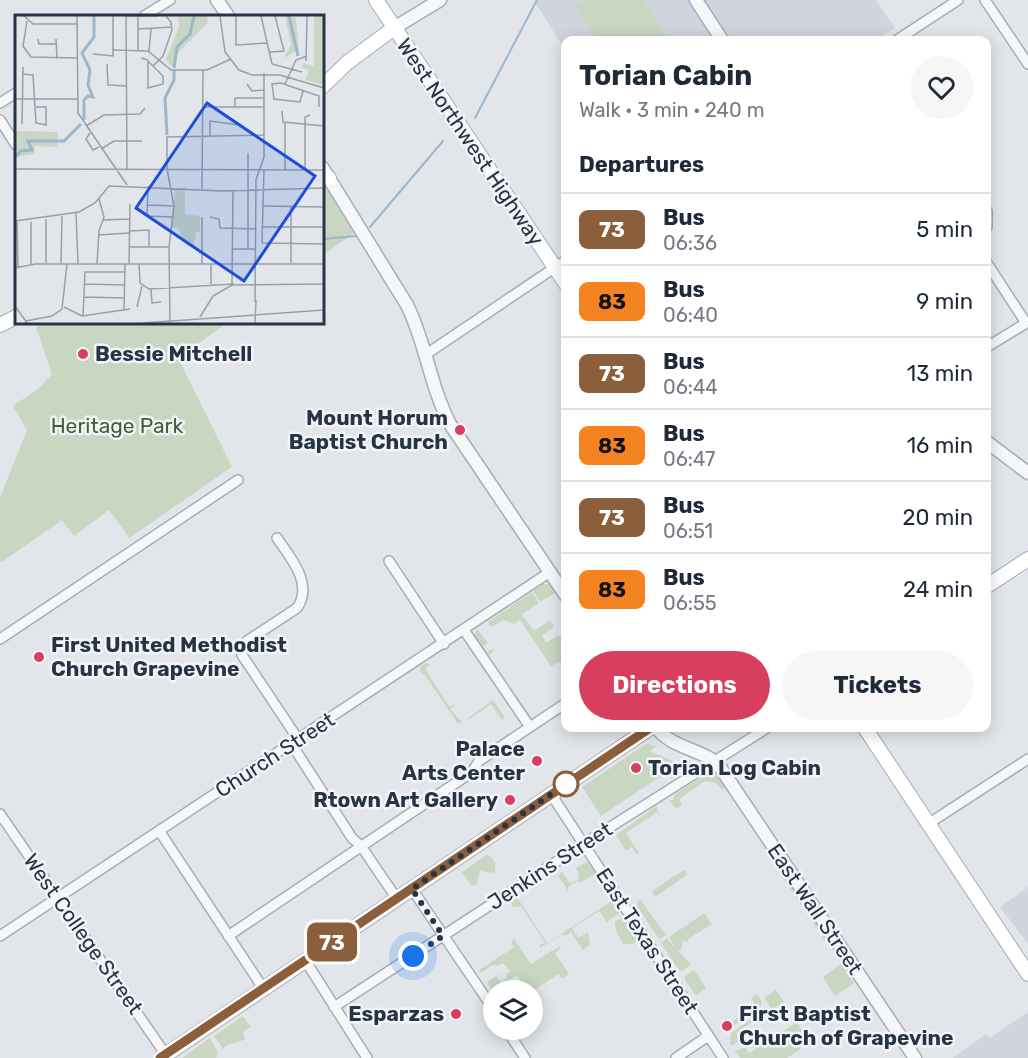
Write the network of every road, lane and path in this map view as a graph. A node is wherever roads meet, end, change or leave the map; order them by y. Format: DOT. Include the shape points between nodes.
graph roads {
  1 [pos="170,0"];
  2 [pos="217,0"];
  3 [pos="376,0"];
  4 [pos="441,0"];
  5 [pos="696,0"];
  6 [pos="958,0"];
  7 [pos="985,0"];
  8 [pos="146,15"];
  9 [pos="227,15"];
  10 [pos="394,28"];
  11 [pos="719,36"];
  12 [pos="903,36"];
  13 [pos="1028,64"];
  14 [pos="324,85"];
  15 [pos="15,94"];
  16 [pos="0,103"];
  17 [pos="0,120"];
  18 [pos="15,143"];
  19 [pos="325,173"];
  20 [pos="560,263"];
  21 [pos="991,269"];
  22 [pos="15,318"];
  23 [pos="1027,322"];
  24 [pos="0,325"];
  25 [pos="991,344"];
  26 [pos="426,355"];
  27 [pos="991,445"];
  28 [pos="1028,473"];
  29 [pos="238,480"];
  30 [pos="277,538"];
  31 [pos="1028,559"];
  32 [pos="389,561"];
  33 [pos="550,573"];
  34 [pos="991,583"];
  35 [pos="561,589"];
  36 [pos="464,630"];
  37 [pos="0,639"];
  38 [pos="444,644"];
  39 [pos="561,706"];
  40 [pos="530,727"];
  41 [pos="644,732"];
  42 [pos="660,732"];
  43 [pos="761,732"];
  44 [pos="868,732"];
  45 [pos="295,742"];
  46 [pos="1028,759"];
  47 [pos="715,760"];
  48 [pos="551,794"];
  49 [pos="0,814"];
  50 [pos="928,824"];
  51 [pos="160,832"];
  52 [pos="585,843"];
  53 [pos="360,846"];
  54 [pos="412,889"];
  55 [pos="58,898"];
  56 [pos="397,899"];
  57 [pos="0,936"];
  58 [pos="228,936"];
  59 [pos="443,936"];
  60 [pos="304,960"];
  61 [pos="1026,966"];
  62 [pos="263,988"];
  63 [pos="483,994"];
  64 [pos="334,1007"];
  65 [pos="708,1036"];
  66 [pos="513,1040"];
  67 [pos="165,1057"];
  68 [pos="367,1058"];
  69 [pos="525,1058"];
  70 [pos="676,1058"];
  71 [pos="723,1058"];
  72 [pos="915,1058"];
  1 -- 8 [label="street"];
  2 -- 9 [label="street"];
  3 -- 10 [label="main road, West Northwest Highway"];
  4 -- 10 [label="street"];
  5 -- 11 [label="street"];
  6 -- 12 [label="street"];
  7 -- 13 [label="street"];
  10 -- 14 [label="main road"];
  10 -- 20 [label="main road, West Northwest Highway"];
  15 -- 16 [label="street"];
  17 -- 18 [label="street"];
  19 -- 26 [label="street" via="407,305"];
  20 -- 26 [label="street"];
  21 -- 23 [label="street"];
  22 -- 24 [label="main road"];
  23 -- 25 [label="street"];
  26 -- 33 [label="street" via="439,403 450,424"];
  27 -- 28 [label="street"];
  29 -- 37 [label="street"];
  30 -- 45 [label="street" via="300,573 300,604 247,641 242,656 294,733"];
  31 -- 34 [label="main road"];
  32 -- 38 [label="street"];
  33 -- 35 [label="street"];
  33 -- 36 [label="street, Church Street"];
  36 -- 38 [label="street, Church Street"];
  36 -- 40 [label="street"];
  38 -- 45 [label="street, Church Street"];
  39 -- 40 [label="street"];
  40 -- 53 [label="street" via="478,761 472,772"];
  41 -- 48 [label="main road"];
  42 -- 47 [label="street"];
  43 -- 47 [label="street, Jenkins Street"];
  44 -- 50 [label="main road"];
  45 -- 51 [label="street, Church Street"];
  45 -- 53 [label="street" via="296,751"];
  46 -- 50 [label="street"];
  47 -- 52 [label="street, Jenkins Street"];
  47 -- 72 [label="street, East Wall Street"];
  48 -- 52 [label="street, East Texas Street"];
  48 -- 54 [label="main road"];
  49 -- 55 [label="street, West College Street"];
  50 -- 61 [label="main road"];
  51 -- 55 [label="street, Church Street"];
  51 -- 58 [label="street"];
  52 -- 59 [label="street, Jenkins Street"];
  52 -- 65 [label="street, East Texas Street"];
  53 -- 56 [label="street"];
  53 -- 58 [label="street"];
  54 -- 56 [label="main road"];
  54 -- 59 [label="street"];
  55 -- 57 [label="street, Church Street"];
  55 -- 67 [label="street, West College Street"];
  56 -- 60 [label="main road"];
  58 -- 62 [label="street"];
  59 -- 63 [label="street"];
  59 -- 64 [label="street, Jenkins Street"];
  60 -- 62 [label="main road"];
  60 -- 64 [label="street"];
  62 -- 67 [label="main road"];
  64 -- 68 [label="street"];
  65 -- 70 [label="street"];
  65 -- 71 [label="street, East Texas Street"];
  66 -- 69 [label="street"];
}
